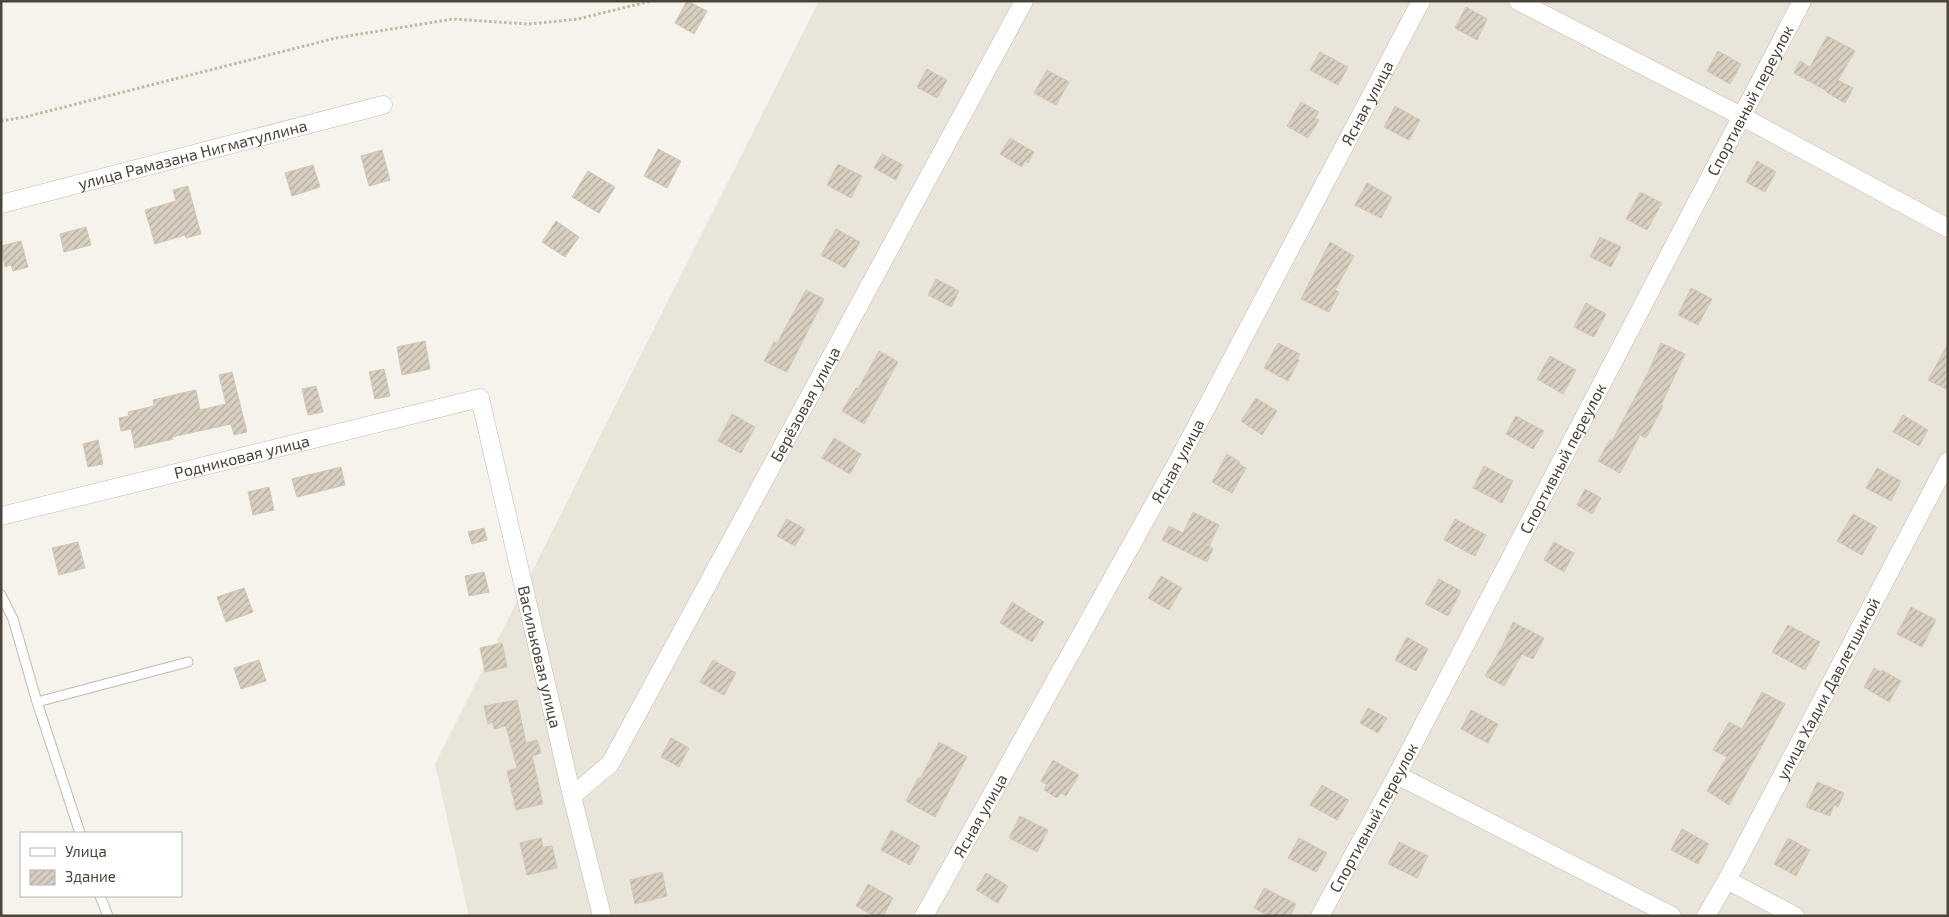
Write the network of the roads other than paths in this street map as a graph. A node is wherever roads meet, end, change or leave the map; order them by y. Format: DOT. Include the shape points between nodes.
graph roads {
  1 [pos="1024,1"];
  2 [pos="1421,1"];
  3 [pos="1518,1"];
  4 [pos="1802,1"];
  5 [pos="383,105"];
  6 [pos="1743,117"];
  7 [pos="1,204"];
  8 [pos="1948,228"];
  9 [pos="480,398"];
  10 [pos="1948,461"];
  11 [pos="1,516"];
  12 [pos="1,595"];
  13 [pos="188,662"];
  14 [pos="38,702"];
  15 [pos="1397,775"];
  16 [pos="572,796"];
  17 [pos="80,832"];
  18 [pos="1728,880"];
  19 [pos="100,897"];
  20 [pos="108,916"];
  21 [pos="602,916"];
  22 [pos="924,916"];
  23 [pos="1320,916"];
  24 [pos="1672,916"];
  25 [pos="1706,916"];
  26 [pos="1795,916"];
  1 -- 16 [label="street, Берёзовая улица" via="610,764"];
  2 -- 22 [label="street, Ясная улица" via="1177,463"];
  3 -- 6 [label="street"];
  4 -- 6 [label="street, Спортивный переулок"];
  5 -- 7 [label="street, улица Рамазана Нигматуллина"];
  6 -- 8 [label="street"];
  6 -- 15 [label="street, Спортивный переулок"];
  9 -- 11 [label="street, Родниковая улица"];
  9 -- 16 [label="street, Васильковая улица"];
  10 -- 18 [label="street, улица Хадии Давлетшиной"];
  12 -- 14 [label="lane" via="13,619"];
  13 -- 14 [label="lane"];
  14 -- 17 [label="lane"];
  15 -- 23 [label="street, Спортивный переулок"];
  15 -- 24 [label="street"];
  16 -- 21 [label="street, Васильковая улица"];
  18 -- 25 [label="street, улица Хадии Давлетшиной"];
  18 -- 26 [label="street"];
  19 -- 20 [label="lane"];
}
